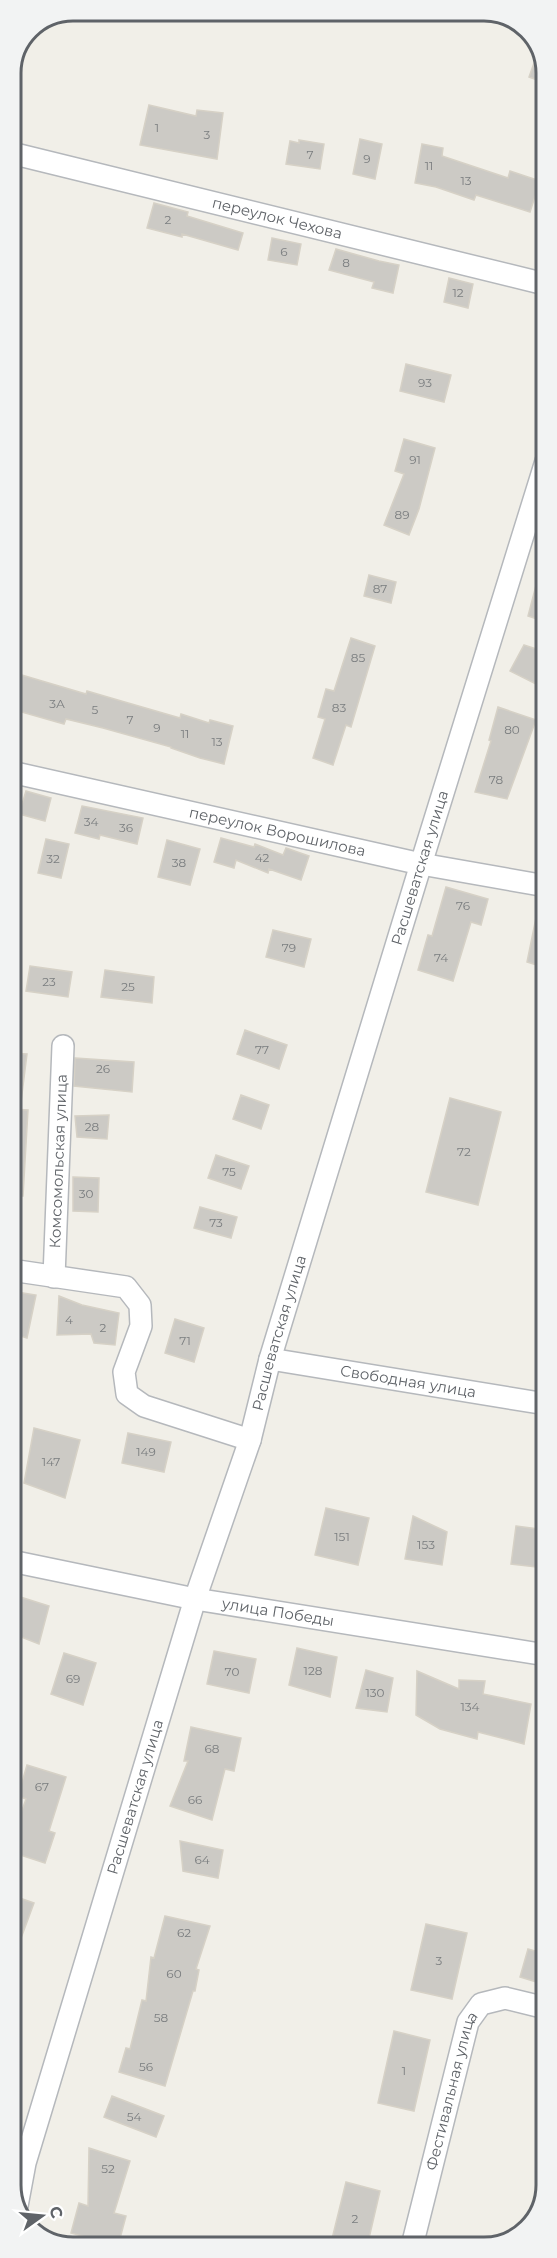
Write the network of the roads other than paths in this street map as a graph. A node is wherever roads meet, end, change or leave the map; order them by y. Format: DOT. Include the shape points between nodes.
graph roads {
  1 [pos="21,156"];
  2 [pos="536,282"];
  3 [pos="536,493"];
  4 [pos="21,774"];
  5 [pos="421,864"];
  6 [pos="536,884"];
  7 [pos="63,1046"];
  8 [pos="21,1271"];
  9 [pos="54,1276"];
  10 [pos="270,1359"];
  11 [pos="536,1402"];
  12 [pos="250,1440"];
  13 [pos="21,1563"];
  14 [pos="195,1599"];
  15 [pos="536,1653"];
  16 [pos="536,2006"];
  17 [pos="21,2152"];
  18 [pos="414,2237"];
  1 -- 2 [label="street, переулок Чехова"];
  3 -- 5 [label="street, Расшеватская улица"];
  4 -- 5 [label="street, переулок Ворошилова"];
  5 -- 6 [label="street, переулок Ворошилова"];
  5 -- 10 [label="street, Расшеватская улица"];
  7 -- 9 [label="street, Комсомольская улица"];
  8 -- 9 [label="street"];
  9 -- 12 [label="street" via="126,1287 140,1305 141,1326 124,1372 127,1394 144,1406"];
  10 -- 11 [label="street, Свободная улица"];
  10 -- 12 [label="street, Расшеватская улица"];
  12 -- 14 [label="street, Расшеватская улица"];
  13 -- 14 [label="street, улица Победы"];
  14 -- 15 [label="street, улица Победы"];
  14 -- 17 [label="street, Расшеватская улица"];
  16 -- 18 [label="street, Фестивальная улица" via="505,1998 481,2004 468,2022"];
}
